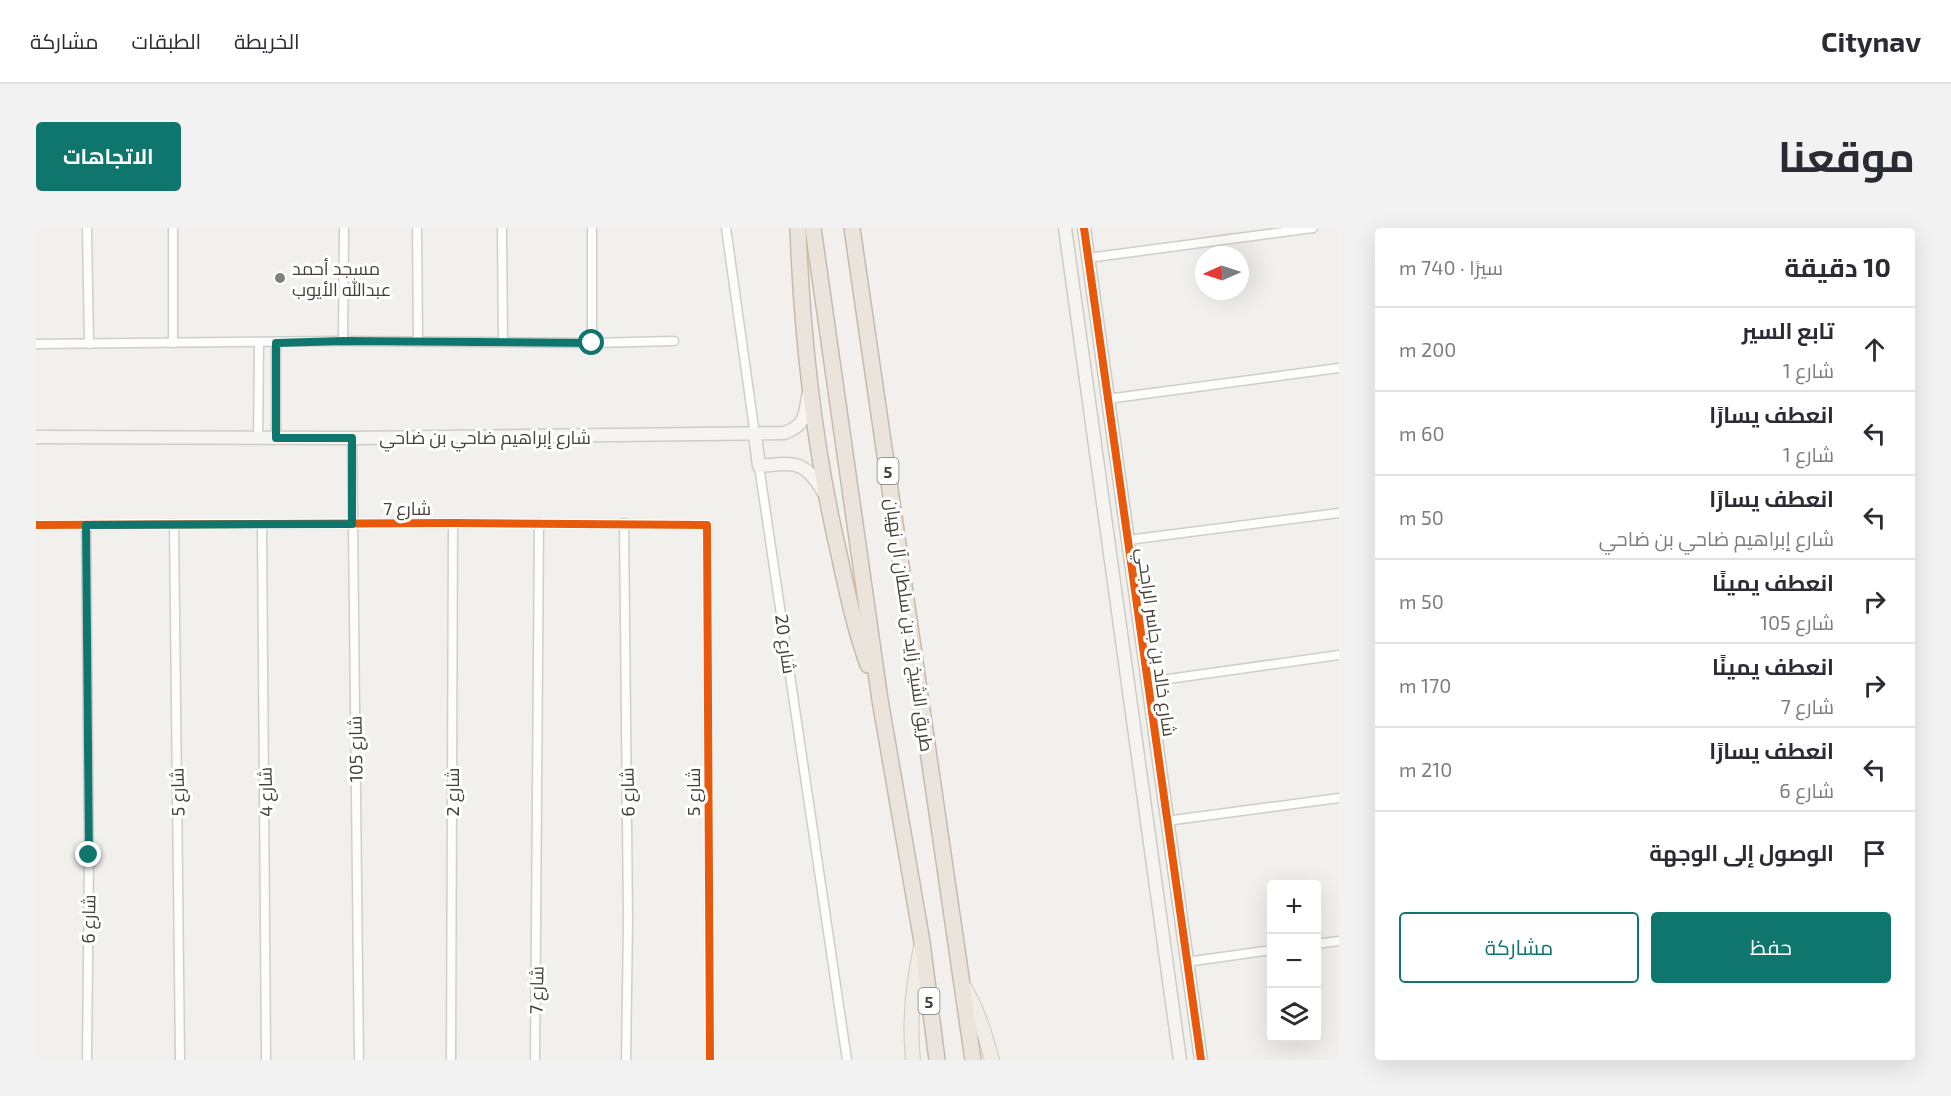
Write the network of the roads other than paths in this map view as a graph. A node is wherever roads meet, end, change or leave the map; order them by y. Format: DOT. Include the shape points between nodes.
graph roads {
  1 [pos="87,228"];
  2 [pos="173,228"];
  3 [pos="344,228"];
  4 [pos="417,228"];
  5 [pos="502,228"];
  6 [pos="592,228"];
  7 [pos="726,228"];
  8 [pos="798,228"];
  9 [pos="813,228"];
  10 [pos="852,228"];
  11 [pos="1065,228"];
  12 [pos="1084,228"];
  13 [pos="1313,228"];
  14 [pos="1088,258"];
  15 [pos="343,341"];
  16 [pos="503,341"];
  17 [pos="674,341"];
  18 [pos="418,342"];
  19 [pos="173,343"];
  20 [pos="259,343"];
  21 [pos="276,343"];
  22 [pos="592,343"];
  23 [pos="36,344"];
  24 [pos="89,344"];
  25 [pos="1339,368"];
  26 [pos="809,386"];
  27 [pos="1107,399"];
  28 [pos="755,435"];
  29 [pos="36,437"];
  30 [pos="258,438"];
  31 [pos="276,438"];
  32 [pos="352,438"];
  33 [pos="759,466"];
  34 [pos="825,494"];
  35 [pos="1339,513"];
  36 [pos="453,523"];
  37 [pos="539,523"];
  38 [pos="624,523"];
  39 [pos="174,524"];
  40 [pos="352,524"];
  41 [pos="36,525"];
  42 [pos="86,525"];
  43 [pos="262,525"];
  44 [pos="707,525"];
  45 [pos="1128,540"];
  46 [pos="1115,594"];
  47 [pos="1135,594"];
  48 [pos="1140,626"];
  49 [pos="1120,628"];
  50 [pos="1339,655"];
  51 [pos="1147,681"];
  52 [pos="880,700"];
  53 [pos="1339,798"];
  54 [pos="1166,821"];
  55 [pos="1339,941"];
  56 [pos="922,942"];
  57 [pos="1321,943"];
  58 [pos="1267,951"];
  59 [pos="1186,962"];
  60 [pos="963,986"];
  61 [pos="87,1060"];
  62 [pos="180,1060"];
  63 [pos="266,1060"];
  64 [pos="359,1060"];
  65 [pos="451,1060"];
  66 [pos="536,1060"];
  67 [pos="626,1060"];
  68 [pos="710,1060"];
  69 [pos="847,1060"];
  70 [pos="913,1060"];
  71 [pos="937,1060"];
  72 [pos="973,1060"];
  73 [pos="992,1060"];
  74 [pos="1180,1060"];
  75 [pos="1201,1060"];
  1 -- 24 [label="street"];
  2 -- 19 [label="street"];
  3 -- 15 [label="street"];
  4 -- 18 [label="street"];
  5 -- 16 [label="street"];
  6 -- 22 [label="street"];
  7 -- 28 [label="street, شارع 20"];
  8 -- 26 [label="highway"];
  9 -- 52 [label="highway, 5"];
  10 -- 60 [label="highway, طريق الشيخ زايد بن سلطان آل نهيان / 5"];
  11 -- 46 [label="street, شارع خالد بن جاسر الراجحي"];
  12 -- 14 [label="street, شارع خالد بن جاسر الراجحي"];
  13 -- 14 [label="street"];
  14 -- 27 [label="street, شارع خالد بن جاسر الراجحي"];
  15 -- 18 [label="street"];
  15 -- 21 [label="street"];
  16 -- 18 [label="street"];
  16 -- 22 [label="street"];
  17 -- 22 [label="street"];
  19 -- 20 [label="street"];
  19 -- 24 [label="street"];
  20 -- 21 [label="street"];
  20 -- 30 [label="street"];
  21 -- 31 [label="street"];
  23 -- 24 [label="street"];
  25 -- 27 [label="street"];
  26 -- 28 [label="street, شارع إبراهيم ضاحي بن ضاحي" via="800,426 784,433"];
  26 -- 34 [label="highway"];
  27 -- 45 [label="street, شارع خالد بن جاسر الراجحي"];
  28 -- 32 [label="street, شارع إبراهيم ضاحي بن ضاحي"];
  28 -- 33 [label="street, شارع 20"];
  29 -- 30 [label="street, شارع إبراهيم ضاحي بن ضاحي"];
  30 -- 31 [label="street, شارع إبراهيم ضاحي بن ضاحي"];
  31 -- 32 [label="street, شارع إبراهيم ضاحي بن ضاحي"];
  32 -- 40 [label="street, شارع 105"];
  33 -- 34 [label="street" via="798,465 814,475"];
  33 -- 69 [label="street, شارع 20"];
  34 -- 52 [label="highway" via="856,632"];
  35 -- 45 [label="street"];
  36 -- 37 [label="street, شارع 7"];
  36 -- 40 [label="street, شارع 7"];
  36 -- 65 [label="street, شارع 2"];
  37 -- 38 [label="street, شارع 7"];
  37 -- 66 [label="street, شارع 7"];
  38 -- 44 [label="street, شارع 7"];
  38 -- 67 [label="street, شارع 6"];
  39 -- 42 [label="street, شارع 7"];
  39 -- 43 [label="street, شارع 7"];
  39 -- 62 [label="street, شارع 5"];
  40 -- 43 [label="street, شارع 7"];
  40 -- 64 [label="street, شارع 105"];
  41 -- 42 [label="street, شارع 7"];
  42 -- 61 [label="street, شارع 6"];
  43 -- 63 [label="street, شارع 4"];
  44 -- 68 [label="street, شارع 5"];
  45 -- 47 [label="street, شارع خالد بن جاسر الراجحي"];
  46 -- 47 [label="street" via="1125,599"];
  46 -- 49 [label="street, شارع خالد بن جاسر الراجحي"];
  47 -- 48 [label="street, شارع خالد بن جاسر الراجحي"];
  48 -- 49 [label="street"];
  48 -- 51 [label="street, شارع خالد بن جاسر الراجحي"];
  49 -- 74 [label="street, شارع خالد بن جاسر الراجحي"];
  50 -- 51 [label="street"];
  51 -- 54 [label="street, شارع خالد بن جاسر الراجحي"];
  52 -- 56 [label="highway, 5"];
  53 -- 54 [label="street"];
  54 -- 59 [label="street, شارع خالد بن جاسر الراجحي"];
  55 -- 57 [label="street"];
  56 -- 70 [label="main road" via="913,1001"];
  56 -- 71 [label="highway, 5"];
  58 -- 59 [label="street"];
  59 -- 75 [label="street, شارع خالد بن جاسر الراجحي"];
  60 -- 72 [label="highway, طريق الشيخ زايد بن سلطان آل نهيان / 5"];
  60 -- 73 [label="main road, طريق الشيخ زايد بن سلطان آل نهيان" via="974,1004"];
}
